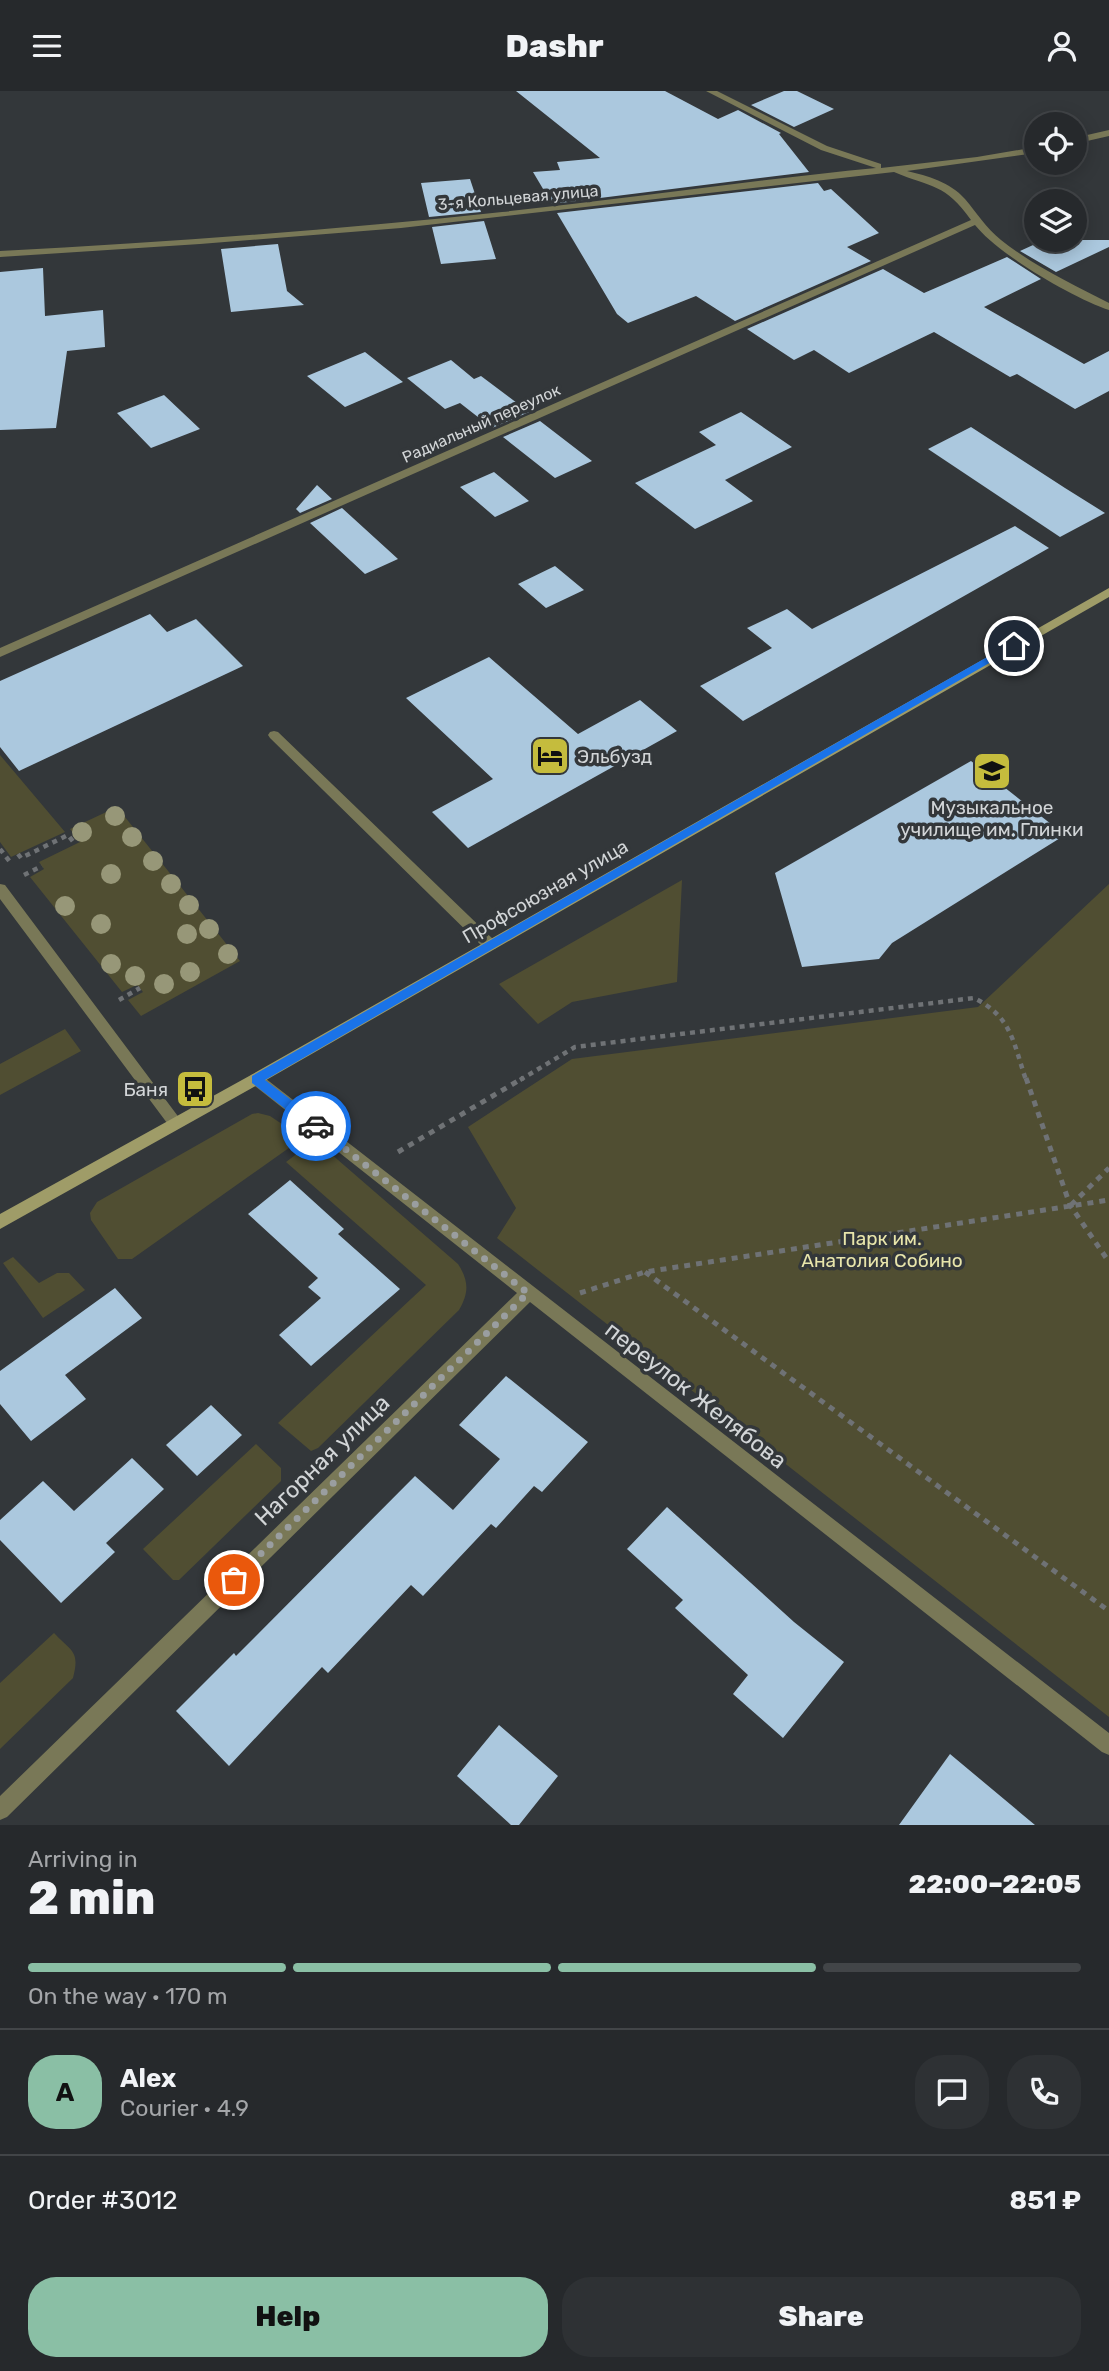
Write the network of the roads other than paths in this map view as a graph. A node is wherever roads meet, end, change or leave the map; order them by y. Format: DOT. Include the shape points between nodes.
graph roads {
  1 [pos="710,91"];
  2 [pos="1109,133"];
  3 [pos="1087,138"];
  4 [pos="1024,152"];
  5 [pos="885,168"];
  6 [pos="975,222"];
  7 [pos="0,254"];
  8 [pos="1109,307"];
  9 [pos="1109,592"];
  10 [pos="0,653"];
  11 [pos="274,735"];
  12 [pos="0,889"];
  13 [pos="490,945"];
  14 [pos="256,1079"];
  15 [pos="175,1123"];
  16 [pos="0,1222"];
  17 [pos="528,1293"];
  18 [pos="1109,1745"];
  19 [pos="0,1810"];
  1 -- 5 [label="street" via="824,148"];
  2 -- 3 [label="street"];
  4 -- 5 [label="street, 3-я Кольцевая улица"];
  5 -- 6 [label="street" via="945,187"];
  5 -- 7 [label="street, 3-я Кольцевая улица" via="549,211"];
  6 -- 8 [label="street" via="1023,260"];
  6 -- 10 [label="street, Радиальный переулок"];
  9 -- 13 [label="main road, Профсоюзная улица"];
  11 -- 13 [label="street"];
  12 -- 15 [label="street"];
  13 -- 14 [label="main road, Профсоюзная улица"];
  14 -- 15 [label="main road, Профсоюзная улица"];
  14 -- 17 [label="street, переулок Желябова"];
  15 -- 16 [label="main road, Профсоюзная улица"];
  17 -- 18 [label="street, переулок Желябова"];
  17 -- 19 [label="street, Нагорная улица"];
}
